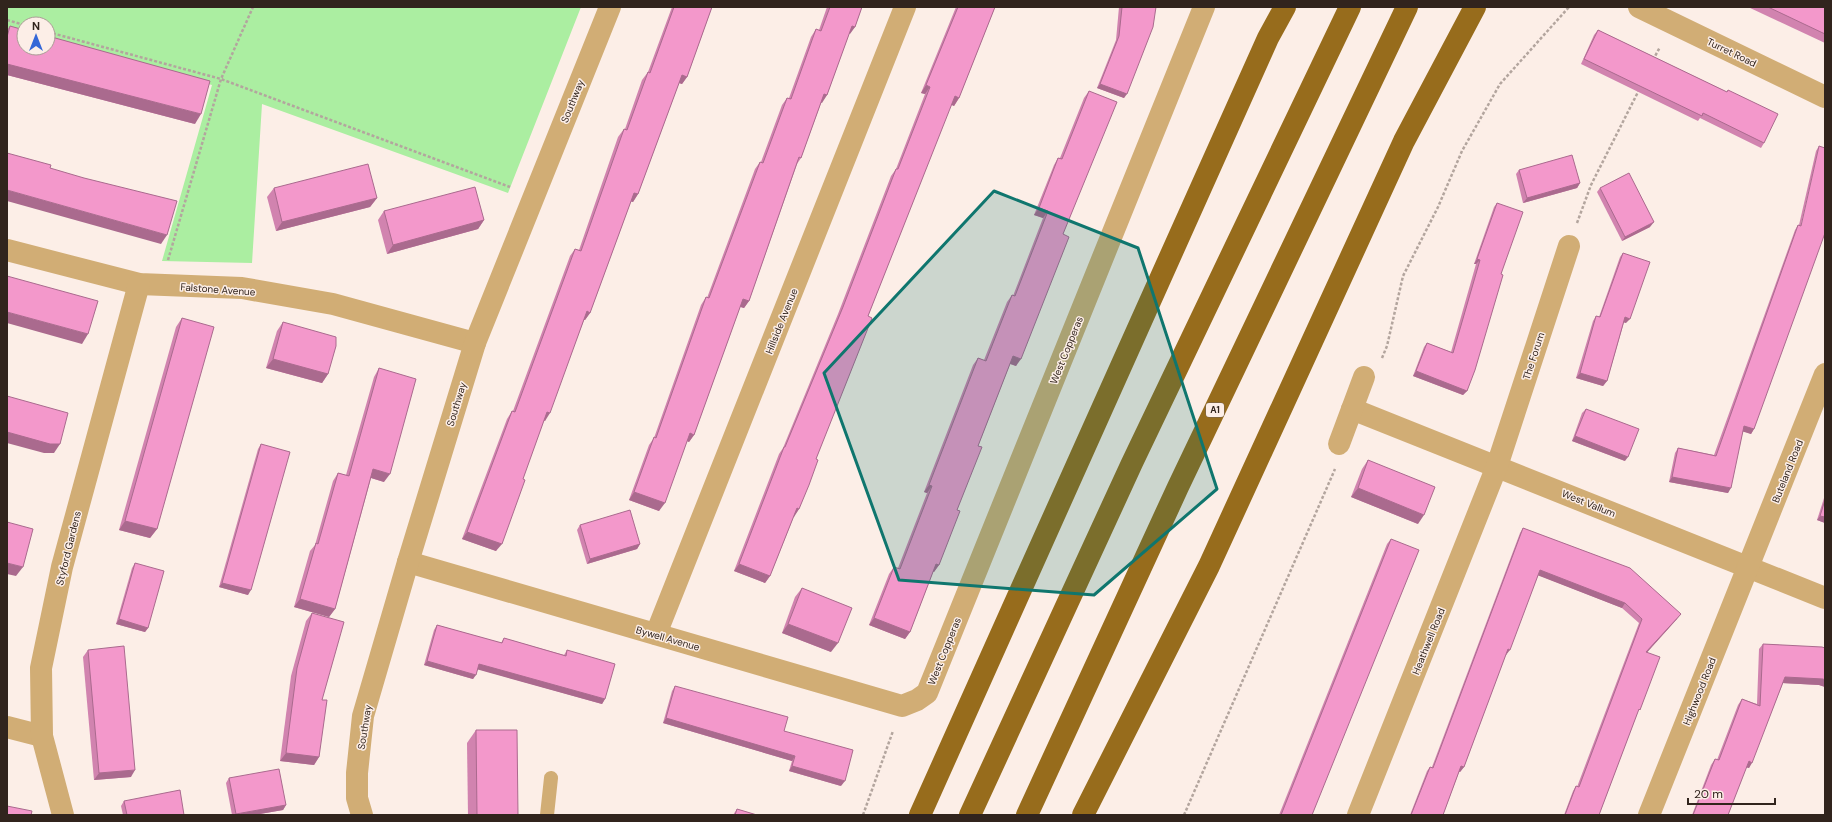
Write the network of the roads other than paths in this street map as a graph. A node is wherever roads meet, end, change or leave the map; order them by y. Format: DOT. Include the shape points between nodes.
graph roads {
  1 [pos="610,7"];
  2 [pos="905,7"];
  3 [pos="1204,7"];
  4 [pos="1276,7"];
  5 [pos="1285,7"];
  6 [pos="1350,7"];
  7 [pos="1407,7"];
  8 [pos="1475,7"];
  9 [pos="1639,7"];
  10 [pos="1268,38"];
  11 [pos="1825,97"];
  12 [pos="1569,246"];
  13 [pos="7,250"];
  14 [pos="140,284"];
  15 [pos="475,343"];
  16 [pos="1825,374"];
  17 [pos="1364,377"];
  18 [pos="1352,409"];
  19 [pos="1339,444"];
  20 [pos="1497,466"];
  21 [pos="408,562"];
  22 [pos="1749,567"];
  23 [pos="1825,598"];
  24 [pos="656,634"];
  25 [pos="902,706"];
  26 [pos="7,727"];
  27 [pos="42,736"];
  28 [pos="551,778"];
  29 [pos="63,815"];
  30 [pos="362,815"];
  31 [pos="547,815"];
  32 [pos="920,815"];
  33 [pos="970,815"];
  34 [pos="1027,815"];
  35 [pos="1083,815"];
  36 [pos="1358,815"];
  37 [pos="1649,815"];
  1 -- 15 [label="street, Southway"];
  2 -- 24 [label="street, Hillside Avenue"];
  3 -- 25 [label="street, West Copperas" via="927,693"];
  4 -- 10 [label="highway"];
  5 -- 10 [label="highway"];
  6 -- 33 [label="highway" via="1132,463"];
  7 -- 34 [label="highway, A1" via="1178,486"];
  8 -- 35 [label="highway" via="1404,140 1209,566"];
  9 -- 11 [label="street, Turret Road"];
  10 -- 32 [label="highway"];
  12 -- 20 [label="street, The Forum"];
  13 -- 14 [label="street, Falstone Avenue"];
  14 -- 15 [label="street, Falstone Avenue" via="242,288 333,304"];
  14 -- 27 [label="street, Styford Gardens" via="62,567 41,668"];
  15 -- 21 [label="street, Southway"];
  16 -- 22 [label="street, Buteland Road"];
  17 -- 18 [label="street"];
  18 -- 19 [label="street"];
  18 -- 20 [label="street, West Vallum"];
  20 -- 22 [label="street, West Vallum"];
  20 -- 36 [label="street, Heathwell Road"];
  21 -- 24 [label="street, Bywell Avenue"];
  21 -- 30 [label="street, Southway" via="363,716 357,773 357,798"];
  22 -- 23 [label="street, West Vallum"];
  22 -- 37 [label="street, Highwood Road"];
  24 -- 25 [label="street, Bywell Avenue"];
  26 -- 27 [label="street"];
  27 -- 29 [label="street, Styford Gardens"];
  28 -- 31 [label="lane"];
}
